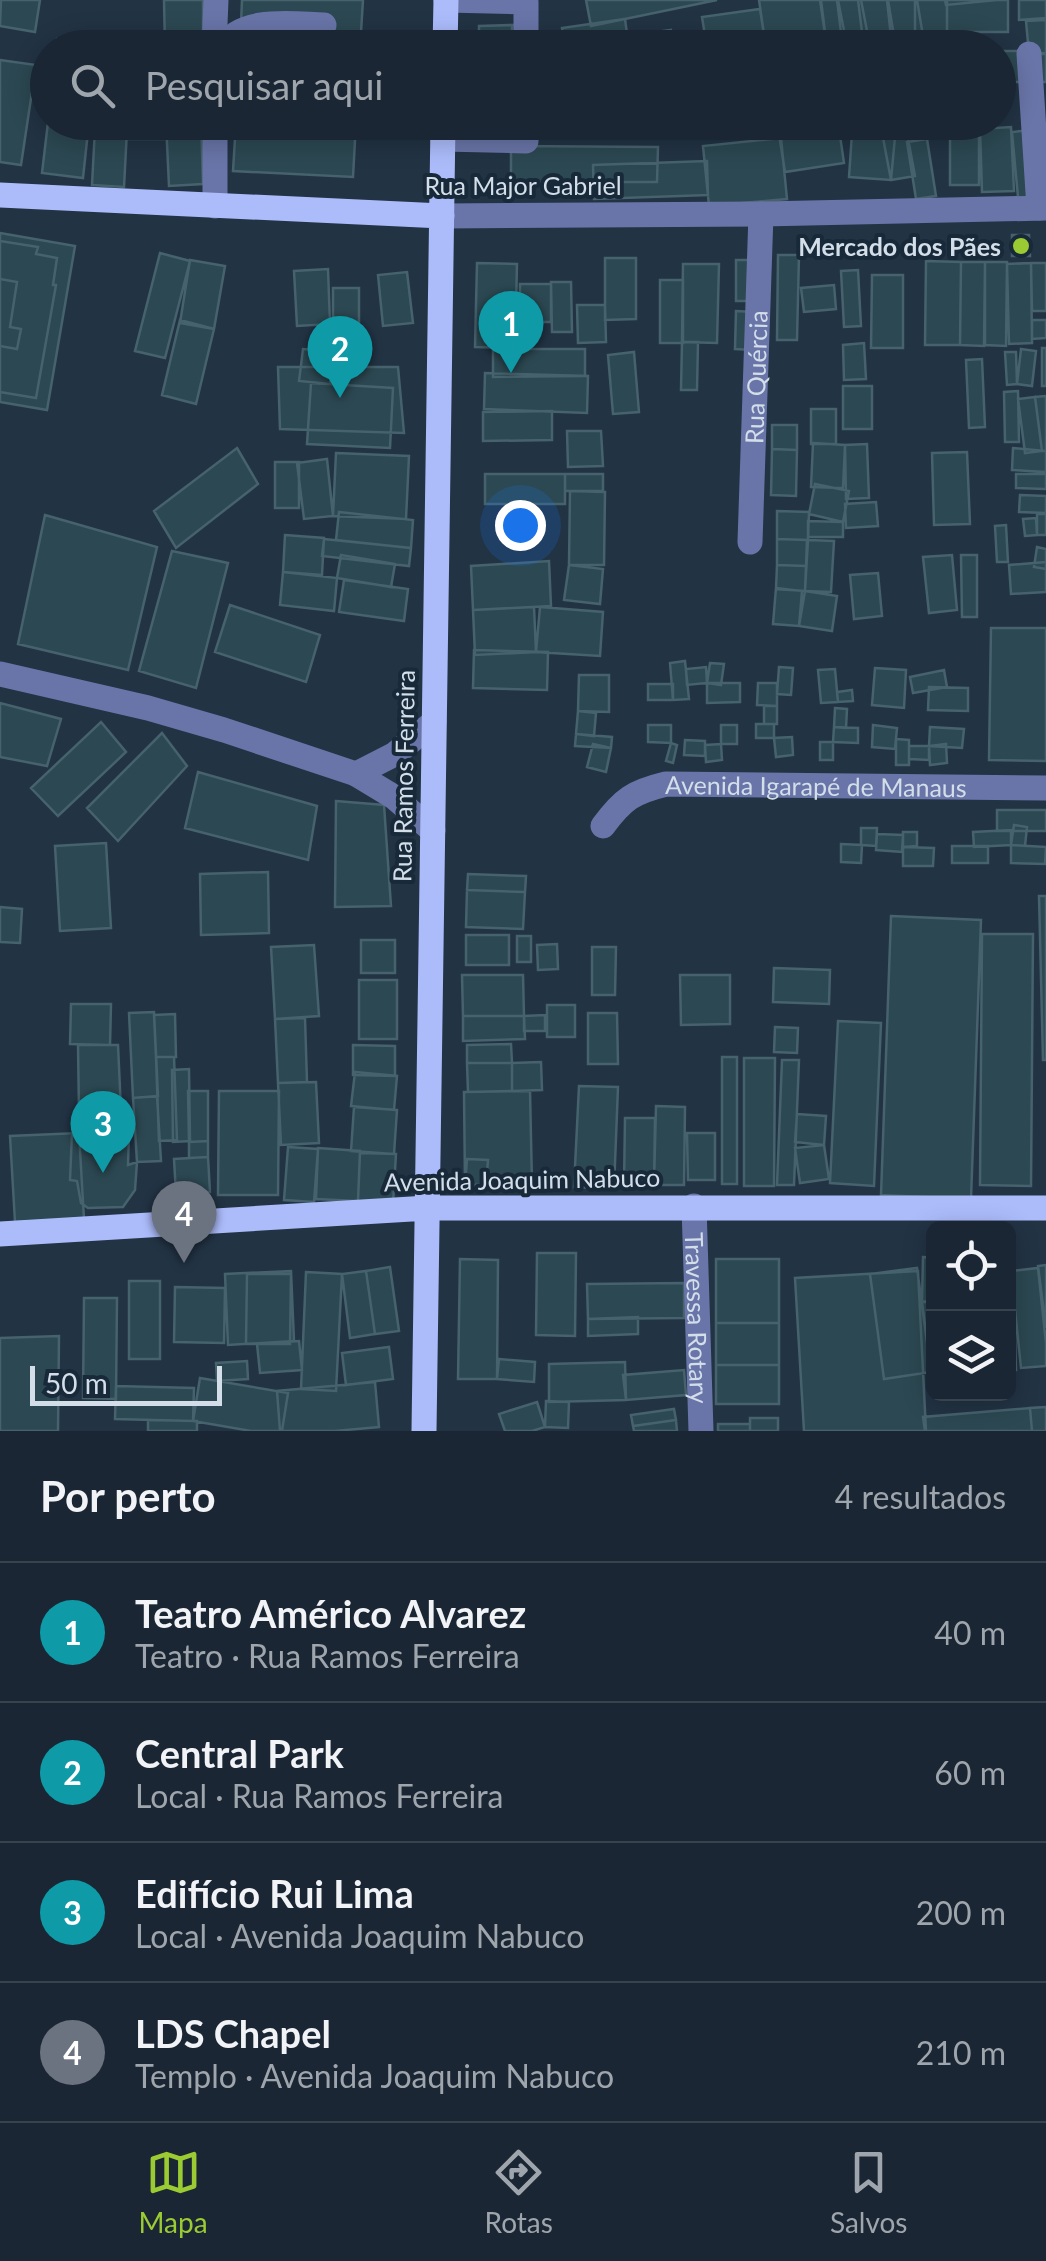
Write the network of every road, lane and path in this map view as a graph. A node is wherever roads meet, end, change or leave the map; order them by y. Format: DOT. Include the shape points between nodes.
graph roads {
  1 [pos="216,0"];
  2 [pos="446,0"];
  3 [pos="324,25"];
  4 [pos="217,30"];
  5 [pos="241,30"];
  6 [pos="445,30"];
  7 [pos="526,30"];
  8 [pos="1029,54"];
  9 [pos="215,140"];
  10 [pos="443,140"];
  11 [pos="0,195"];
  12 [pos="215,206"];
  13 [pos="1042,208"];
  14 [pos="761,214"];
  15 [pos="442,216"];
  16 [pos="750,542"];
  17 [pos="0,674"];
  18 [pos="434,722"];
  19 [pos="356,774"];
  20 [pos="1046,788"];
  21 [pos="603,826"];
  22 [pos="432,830"];
  23 [pos="694,1206"];
  24 [pos="428,1208"];
  25 [pos="1046,1208"];
  26 [pos="0,1234"];
  27 [pos="424,1431"];
  28 [pos="700,1431"];
  1 -- 4 [label="street"];
  2 -- 6 [label="main road"];
  2 -- 7 [label="street" via="526,2"];
  3 -- 5 [label="street"];
  8 -- 13 [label="street"];
  9 -- 12 [label="street"];
  10 -- 15 [label="main road, Rua Ramos Ferreira"];
  11 -- 12 [label="main road, Rua Major Gabriel"];
  12 -- 15 [label="main road, Rua Major Gabriel"];
  13 -- 14 [label="street, Rua Major Gabriel"];
  14 -- 15 [label="street, Rua Major Gabriel"];
  14 -- 16 [label="street, Rua Quércia"];
  15 -- 18 [label="main road, Rua Ramos Ferreira"];
  17 -- 19 [label="street" via="148,708"];
  18 -- 19 [label="street"];
  18 -- 22 [label="main road, Rua Ramos Ferreira"];
  19 -- 22 [label="street"];
  20 -- 21 [label="street, Avenida Igarapé de Manaus" via="666,784 632,795"];
  22 -- 24 [label="main road, Rua Ramos Ferreira"];
  23 -- 24 [label="main road, Avenida Joaquim Nabuco"];
  23 -- 25 [label="main road, Avenida Joaquim Nabuco"];
  23 -- 28 [label="street, Travessa Rotary"];
  24 -- 26 [label="main road, Avenida Joaquim Nabuco"];
  24 -- 27 [label="main road, Rua Ramos Ferreira"];
}
